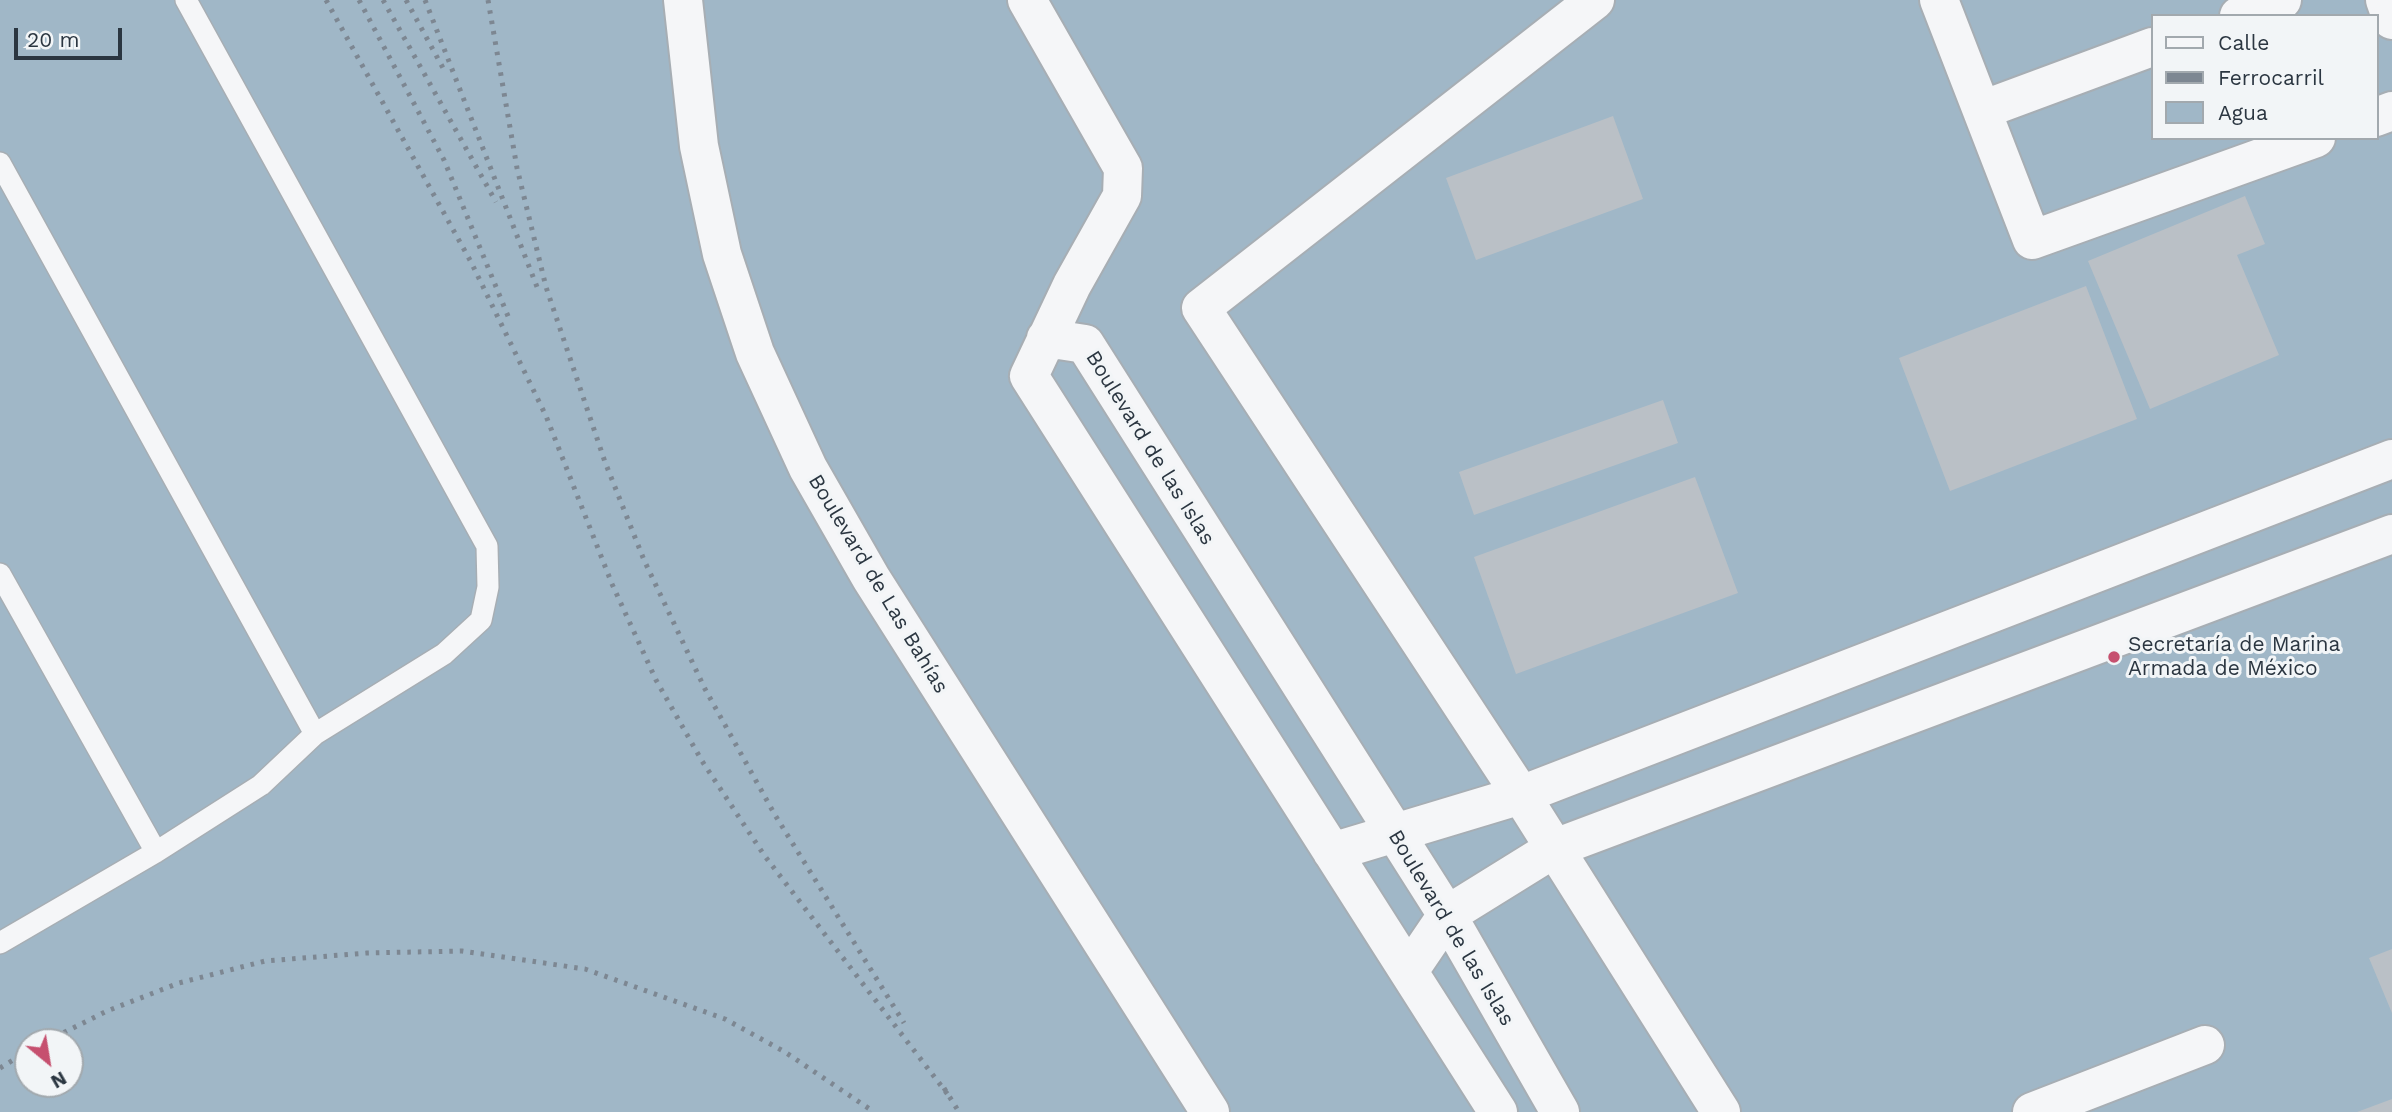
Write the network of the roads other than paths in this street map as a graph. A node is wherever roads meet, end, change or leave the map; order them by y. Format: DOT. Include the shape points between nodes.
graph roads {
  1 [pos="186,0"];
  2 [pos="683,0"];
  3 [pos="1027,0"];
  4 [pos="1595,0"];
  5 [pos="1939,0"];
  6 [pos="2282,0"];
  7 [pos="2385,0"];
  8 [pos="2244,14"];
  9 [pos="2392,20"];
  10 [pos="2150,48"];
  11 [pos="1982,110"];
  12 [pos="2310,140"];
  13 [pos="0,163"];
  14 [pos="1046,338"];
  15 [pos="2392,459"];
  16 [pos="2392,534"];
  17 [pos="0,574"];
  18 [pos="315,734"];
  19 [pos="1521,795"];
  20 [pos="1395,835"];
  21 [pos="1555,848"];
  22 [pos="156,852"];
  23 [pos="1332,852"];
  24 [pos="1447,915"];
  25 [pos="0,943"];
  26 [pos="1409,971"];
  27 [pos="2205,1045"];
  28 [pos="1210,1112"];
  29 [pos="1498,1112"];
  30 [pos="1560,1112"];
  31 [pos="1721,1112"];
  32 [pos="2032,1112"];
  1 -- 18 [label="lane" via="487,546 488,587 481,620 444,654"];
  2 -- 28 [label="street, Boulevard de Las Bahías" via="699,146 722,254 755,353 803,457 871,578"];
  3 -- 14 [label="street" via="1123,168 1122,196"];
  4 -- 19 [label="street" via="1201,308"];
  5 -- 11 [label="street"];
  6 -- 8 [label="street"];
  7 -- 9 [label="street"];
  10 -- 11 [label="street"];
  11 -- 12 [label="street" via="2032,240"];
  13 -- 18 [label="lane"];
  14 -- 20 [label="street, Boulevard de las Islas" via="1085,344"];
  14 -- 23 [label="street" via="1029,376"];
  15 -- 19 [label="street"];
  16 -- 21 [label="street"];
  17 -- 22 [label="lane"];
  18 -- 22 [label="lane" via="261,785"];
  19 -- 20 [label="street"];
  19 -- 21 [label="street"];
  20 -- 23 [label="street"];
  20 -- 24 [label="street, Boulevard de las Islas"];
  21 -- 24 [label="street"];
  21 -- 31 [label="street"];
  22 -- 25 [label="lane"];
  23 -- 26 [label="street"];
  24 -- 26 [label="street"];
  24 -- 30 [label="street, Boulevard de las Islas"];
  26 -- 29 [label="street"];
  27 -- 32 [label="street"];
}
